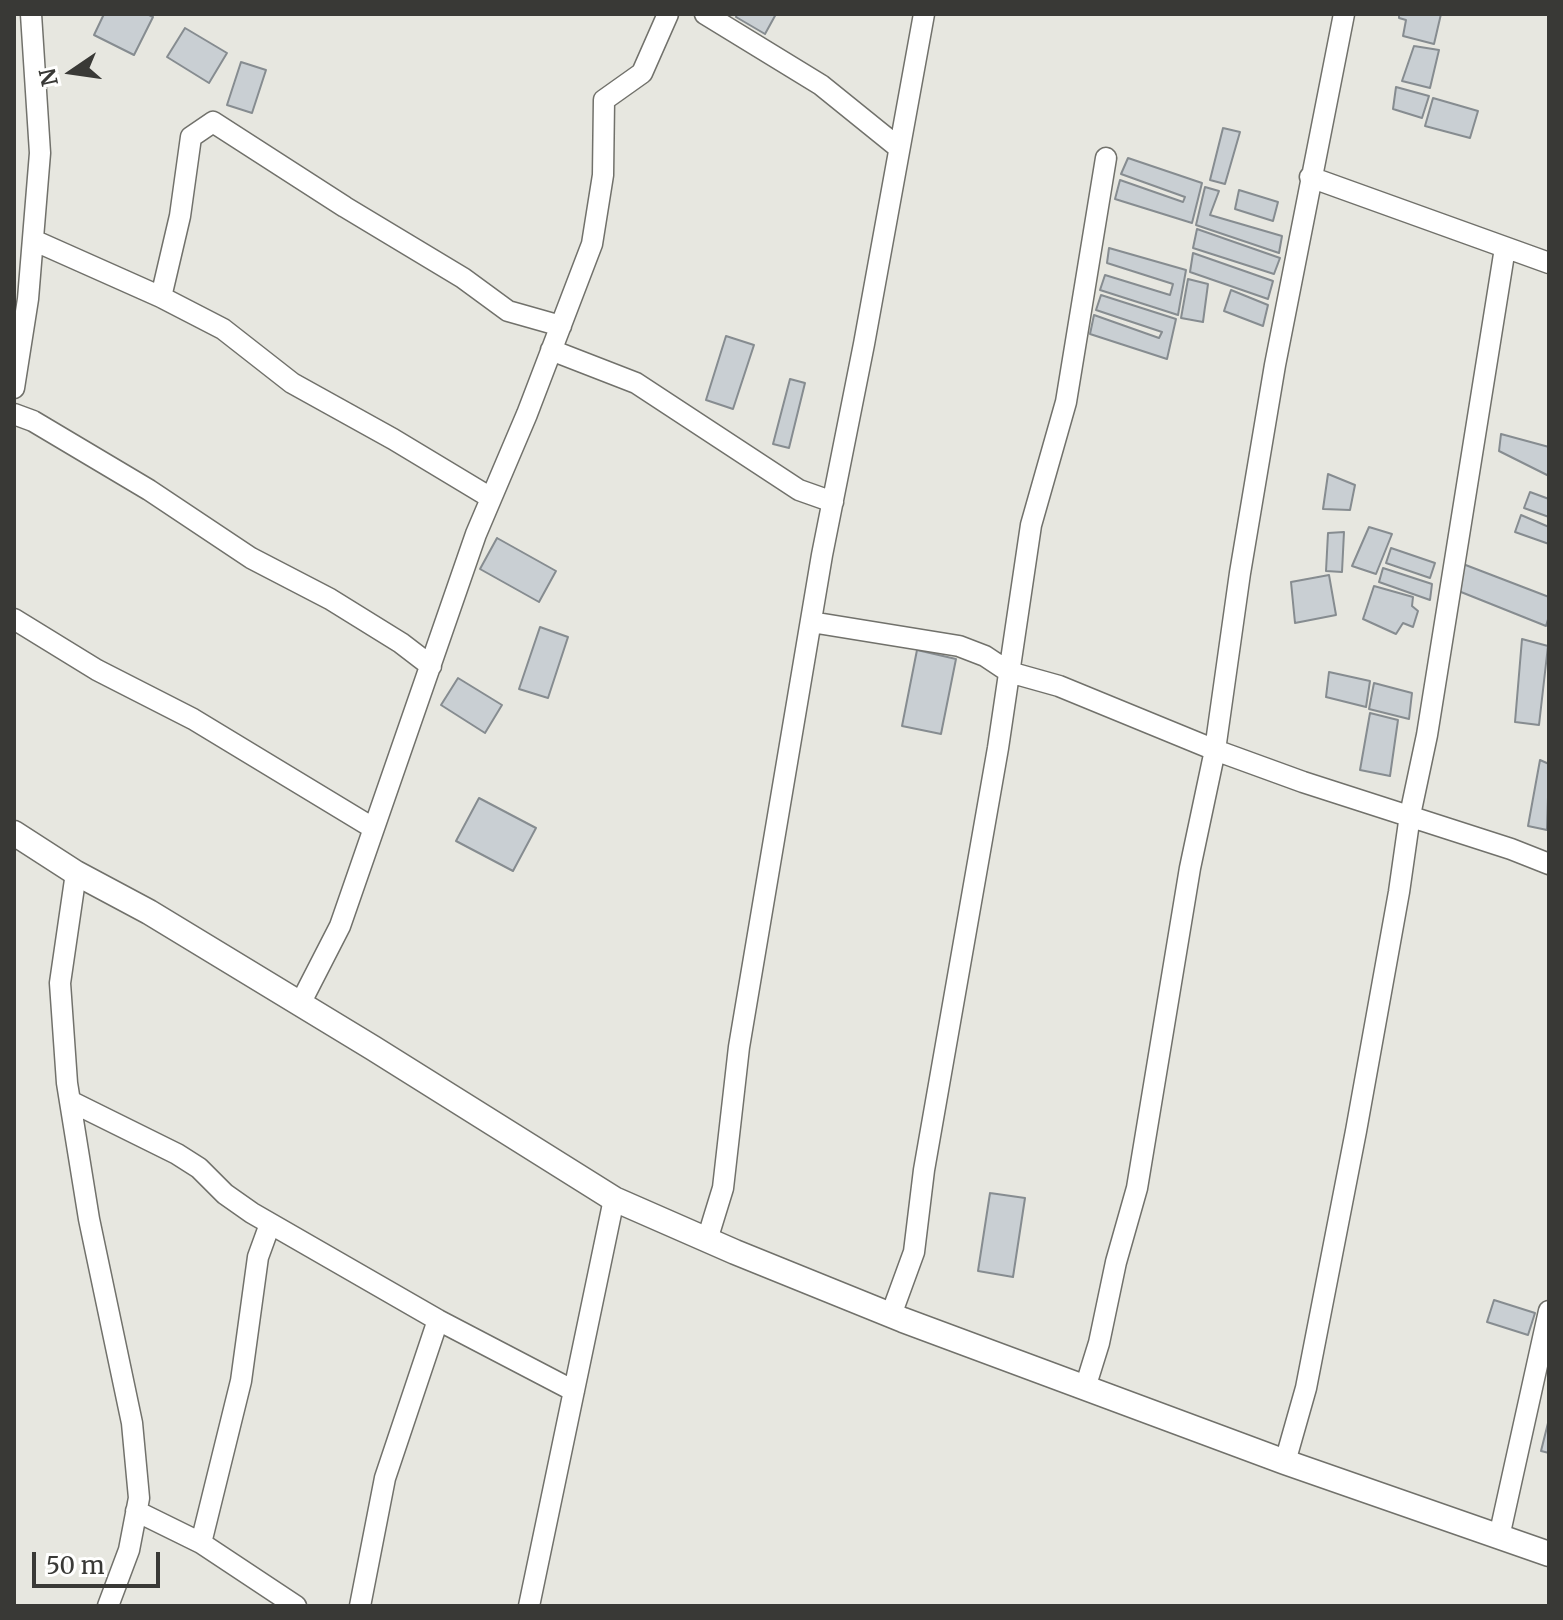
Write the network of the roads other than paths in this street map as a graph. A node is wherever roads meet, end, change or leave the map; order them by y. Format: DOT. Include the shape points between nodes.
graph roads {
  1 [pos="31,14"];
  2 [pos="668,14"];
  3 [pos="705,14"];
  4 [pos="924,14"];
  5 [pos="1344,14"];
  6 [pos="899,148"];
  7 [pos="1106,158"];
  8 [pos="1310,177"];
  9 [pos="33,240"];
  10 [pos="1505,248"];
  11 [pos="1549,263"];
  12 [pos="161,297"];
  13 [pos="561,326"];
  14 [pos="551,350"];
  15 [pos="14,388"];
  16 [pos="14,414"];
  17 [pos="491,498"];
  18 [pos="833,502"];
  19 [pos="14,619"];
  20 [pos="811,622"];
  21 [pos="431,666"];
  22 [pos="1009,672"];
  23 [pos="1215,750"];
  24 [pos="1410,815"];
  25 [pos="373,828"];
  26 [pos="14,833"];
  27 [pos="1549,864"];
  28 [pos="76,873"];
  29 [pos="300,1004"];
  30 [pos="70,1101"];
  31 [pos="614,1199"];
  32 [pos="270,1224"];
  33 [pos="707,1240"];
  34 [pos="891,1315"];
  35 [pos="438,1320"];
  36 [pos="1548,1324"];
  37 [pos="1085,1388"];
  38 [pos="574,1391"];
  39 [pos="1285,1462"];
  40 [pos="136,1511"];
  41 [pos="1499,1537"];
  42 [pos="201,1543"];
  43 [pos="1549,1554"];
  44 [pos="108,1606"];
  45 [pos="296,1606"];
  46 [pos="360,1606"];
  47 [pos="529,1606"];
  1 -- 9 [label="street" via="40,153"];
  2 -- 13 [label="street" via="642,73 604,100 603,175 592,244"];
  3 -- 6 [label="street" via="821,85"];
  4 -- 6 [label="street"];
  5 -- 8 [label="street"];
  6 -- 18 [label="street"];
  7 -- 22 [label="street" via="1066,402 1031,525"];
  8 -- 10 [label="street"];
  8 -- 23 [label="street"];
  9 -- 12 [label="street"];
  9 -- 15 [label="street"];
  10 -- 11 [label="street"];
  10 -- 24 [label="street"];
  12 -- 13 [label="street" via="191,137 213,122 508,311"];
  12 -- 17 [label="street" via="223,329 292,383"];
  13 -- 14 [label="street"];
  14 -- 17 [label="street"];
  14 -- 18 [label="street" via="636,383 799,490"];
  16 -- 21 [label="street" via="136,482 251,558 330,599"];
  17 -- 21 [label="street"];
  18 -- 20 [label="street"];
  19 -- 25 [label="street"];
  20 -- 22 [label="street" via="959,646"];
  20 -- 33 [label="street" via="739,1047 723,1188"];
  21 -- 25 [label="street"];
  22 -- 23 [label="street" via="1059,686"];
  22 -- 34 [label="street" via="914,1252"];
  23 -- 24 [label="street"];
  23 -- 37 [label="street" via="1187,883 1137,1188"];
  24 -- 27 [label="street"];
  24 -- 39 [label="street" via="1356,1131 1306,1388"];
  25 -- 29 [label="street" via="340,926"];
  26 -- 28 [label="street"];
  28 -- 29 [label="street"];
  28 -- 30 [label="street" via="60,983"];
  29 -- 31 [label="street"];
  30 -- 32 [label="street" via="177,1154"];
  30 -- 40 [label="street" via="132,1423"];
  31 -- 33 [label="street"];
  31 -- 38 [label="street"];
  32 -- 35 [label="street"];
  32 -- 42 [label="street" via="258,1257 241,1381"];
  33 -- 34 [label="street"];
  34 -- 37 [label="street"];
  35 -- 38 [label="street"];
  35 -- 46 [label="street" via="385,1478"];
  36 -- 41 [label="street"];
  37 -- 39 [label="street"];
  38 -- 47 [label="street"];
  39 -- 41 [label="street"];
  40 -- 42 [label="street"];
  40 -- 44 [label="street" via="129,1550"];
  41 -- 43 [label="street"];
  42 -- 45 [label="street"];
}
